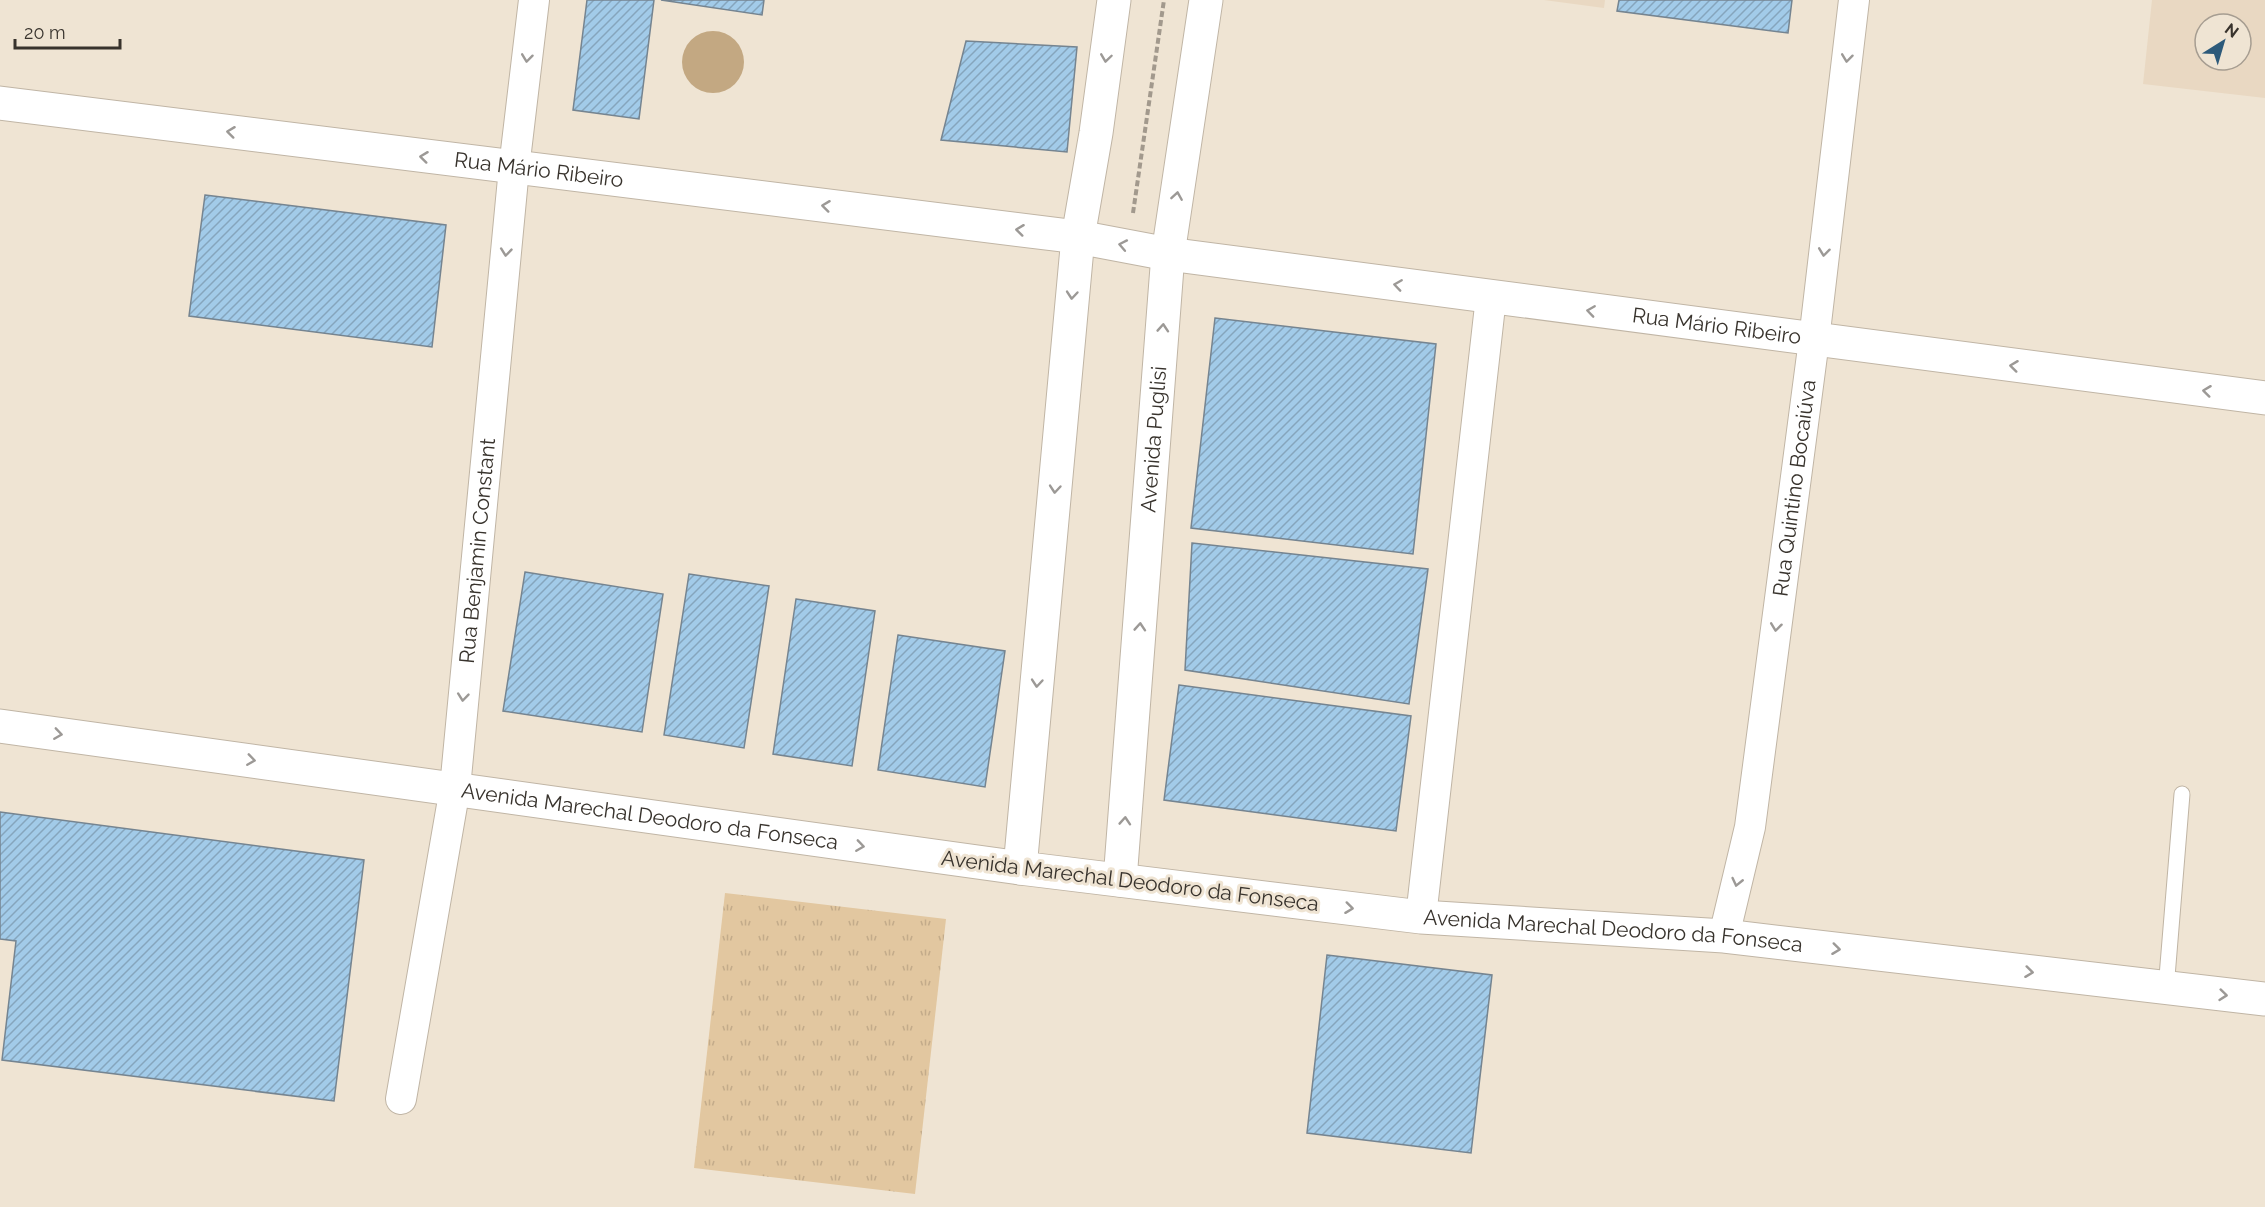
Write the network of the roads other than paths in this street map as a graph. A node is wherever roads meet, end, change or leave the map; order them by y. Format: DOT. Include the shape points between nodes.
graph roads {
  1 [pos="534,0"];
  2 [pos="1114,0"];
  3 [pos="1206,0"];
  4 [pos="1854,0"];
  5 [pos="0,103"];
  6 [pos="514,168"];
  7 [pos="1078,237"];
  8 [pos="1168,254"];
  9 [pos="1491,297"];
  10 [pos="1814,340"];
  11 [pos="2265,398"];
  12 [pos="0,726"];
  13 [pos="454,788"];
  14 [pos="2182,794"];
  15 [pos="1020,868"];
  16 [pos="1120,880"];
  17 [pos="1421,917"];
  18 [pos="1724,936"];
  19 [pos="2166,989"];
  20 [pos="2265,999"];
  21 [pos="401,1099"];
  1 -- 6 [label="street, Rua Benjamin Constant, one-way"];
  2 -- 7 [label="main road, one-way"];
  8 -- 3 [label="main road, Avenida Puglisi, one-way"];
  4 -- 10 [label="street, Rua Quintino Bocaiúva, one-way"];
  6 -- 5 [label="main road, Rua Mário Ribeiro, one-way"];
  7 -- 6 [label="main road, Rua Mário Ribeiro, one-way"];
  6 -- 13 [label="street, Rua Benjamin Constant, one-way"];
  8 -- 7 [label="main road, Rua Mário Ribeiro, one-way"];
  7 -- 15 [label="main road, one-way"];
  9 -- 8 [label="main road, Rua Mário Ribeiro, one-way"];
  16 -- 8 [label="main road, Avenida Puglisi, one-way"];
  10 -- 9 [label="main road, Rua Mário Ribeiro, one-way"];
  9 -- 17 [label="street"];
  11 -- 10 [label="main road, Rua Mário Ribeiro, one-way"];
  10 -- 18 [label="street, Rua Quintino Bocaiúva, one-way" via="1750,827"];
  12 -- 13 [label="main road, Avenida Marechal Deodoro da Fonseca, one-way"];
  13 -- 15 [label="main road, Avenida Marechal Deodoro da Fonseca, one-way"];
  13 -- 21 [label="street, Rua Benjamin Constant"];
  14 -- 19 [label="lane"];
  15 -- 16 [label="main road, Avenida Marechal Deodoro da Fonseca"];
  16 -- 17 [label="main road, Avenida Marechal Deodoro da Fonseca, one-way"];
  17 -- 18 [label="main road, Avenida Marechal Deodoro da Fonseca"];
  18 -- 19 [label="main road, Avenida Marechal Deodoro da Fonseca, one-way"];
  19 -- 20 [label="main road, Avenida Marechal Deodoro da Fonseca, one-way"];
}
